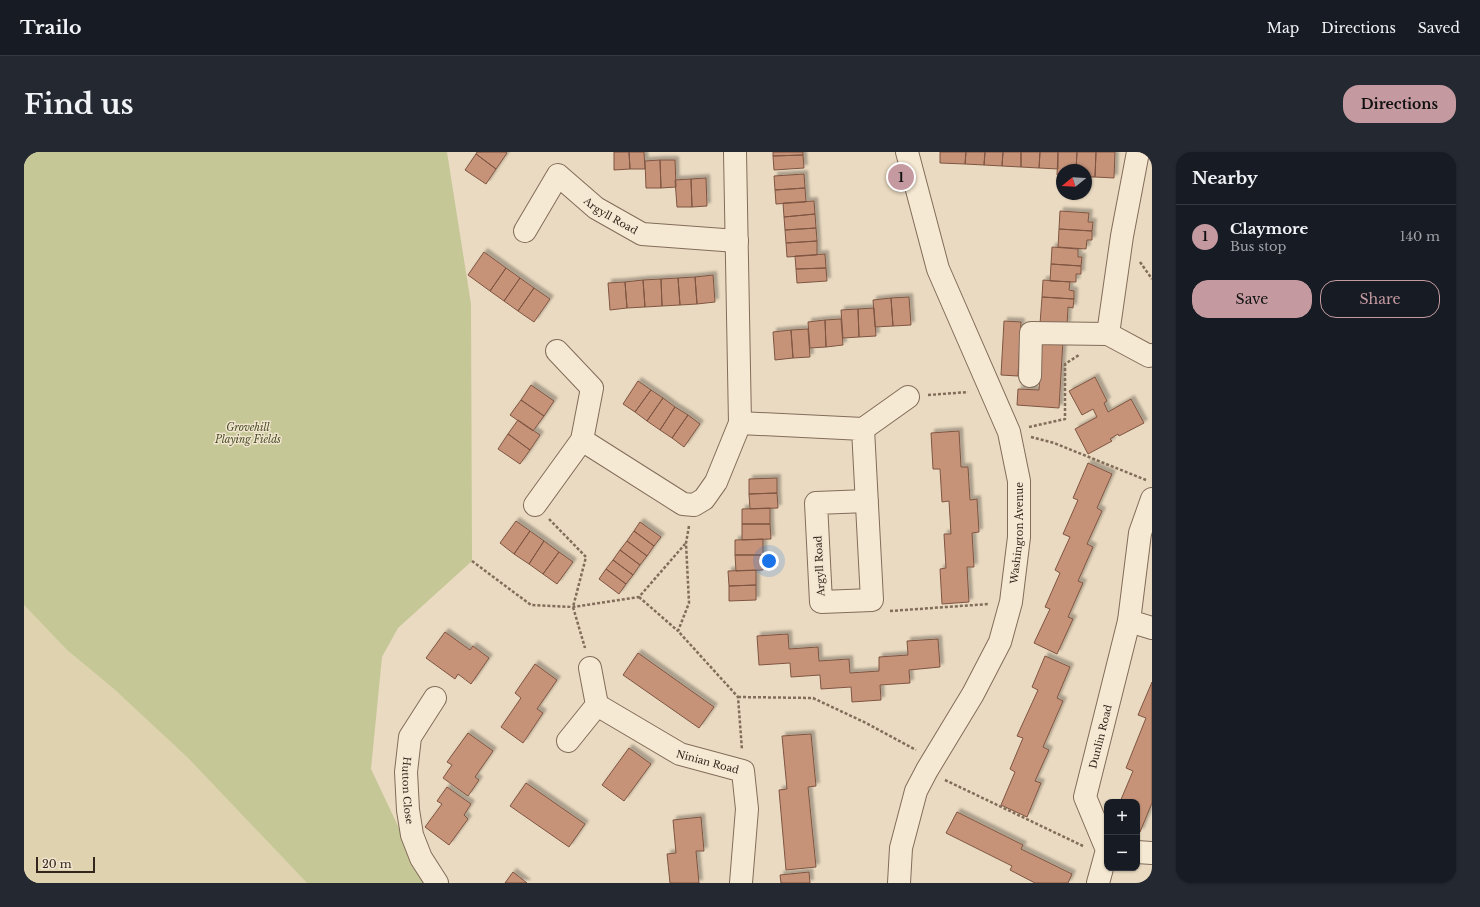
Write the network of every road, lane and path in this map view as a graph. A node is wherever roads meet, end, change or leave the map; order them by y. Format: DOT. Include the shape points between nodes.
graph roads {
  1 [pos="735,152"];
  2 [pos="907,152"];
  3 [pos="1138,152"];
  4 [pos="525,231"];
  5 [pos="737,241"];
  6 [pos="1108,334"];
  7 [pos="557,351"];
  8 [pos="1152,355"];
  9 [pos="1030,376"];
  10 [pos="991,390"];
  11 [pos="908,397"];
  12 [pos="740,423"];
  13 [pos="864,428"];
  14 [pos="1009,432"];
  15 [pos="582,440"];
  16 [pos="1152,482"];
  17 [pos="1152,499"];
  18 [pos="867,501"];
  19 [pos="536,505"];
  20 [pos="694,505"];
  21 [pos="686,543"];
  22 [pos="472,561"];
  23 [pos="639,597"];
  24 [pos="872,600"];
  25 [pos="1011,602"];
  26 [pos="573,607"];
  27 [pos="1129,621"];
  28 [pos="1152,628"];
  29 [pos="678,631"];
  30 [pos="590,668"];
  31 [pos="738,697"];
  32 [pos="435,698"];
  33 [pos="597,705"];
  34 [pos="568,741"];
  35 [pos="930,765"];
  36 [pos="743,771"];
  37 [pos="1104,843"];
  38 [pos="1104,851"];
  39 [pos="1140,852"];
  40 [pos="1152,853"];
  41 [pos="1104,861"];
  42 [pos="437,883"];
  43 [pos="741,883"];
  44 [pos="899,883"];
  45 [pos="1098,883"];
  1 -- 5 [label="street"];
  2 -- 10 [label="street, Washington Avenue" via="938,269"];
  3 -- 6 [label="street" via="1122,236"];
  4 -- 5 [label="street, Argyll Road" via="558,175 596,208 642,234"];
  5 -- 12 [label="street"];
  6 -- 8 [label="street" via="1149,356"];
  6 -- 9 [label="street" via="1031,333"];
  6 -- 14 [label="path" via="1066,364 1065,419"];
  7 -- 15 [label="street" via="592,388"];
  10 -- 11 [label="path"];
  10 -- 14 [label="street, Washington Avenue"];
  11 -- 13 [label="street"];
  12 -- 13 [label="street"];
  12 -- 20 [label="street" via="716,482 704,499"];
  13 -- 18 [label="street"];
  14 -- 16 [label="path" via="1054,443"];
  14 -- 25 [label="street, Washington Avenue" via="1019,481 1019,537"];
  15 -- 19 [label="street"];
  15 -- 20 [label="street" via="683,504"];
  17 -- 27 [label="street, Dunlin Road" via="1140,533"];
  18 -- 24 [label="street"];
  18 -- 24 [label="street, Argyll Road" via="816,504 816,511 821,602"];
  19 -- 26 [label="path" via="586,557"];
  20 -- 21 [label="path"];
  21 -- 23 [label="path"];
  21 -- 29 [label="path" via="689,603"];
  22 -- 26 [label="path" via="531,605"];
  23 -- 26 [label="path"];
  23 -- 29 [label="path"];
  24 -- 25 [label="path" via="887,611"];
  25 -- 35 [label="street, Washington Avenue" via="1000,642 973,694"];
  26 -- 30 [label="path"];
  27 -- 28 [label="street"];
  27 -- 37 [label="street, Dunlin Road" via="1085,797"];
  29 -- 31 [label="path"];
  30 -- 33 [label="street"];
  31 -- 35 [label="path" via="813,698 866,723"];
  31 -- 36 [label="path"];
  32 -- 42 [label="street, Hutton Close" via="410,737 406,772 412,835"];
  33 -- 34 [label="street"];
  33 -- 36 [label="street, Ninian Road" via="680,754"];
  35 -- 38 [label="path" via="942,779 1096,852"];
  35 -- 44 [label="street, Washington Avenue" via="916,791 900,848"];
  36 -- 43 [label="street, Ninian Road" via="747,809"];
  39 -- 40 [label="street"];
  41 -- 45 [label="street"];
}
